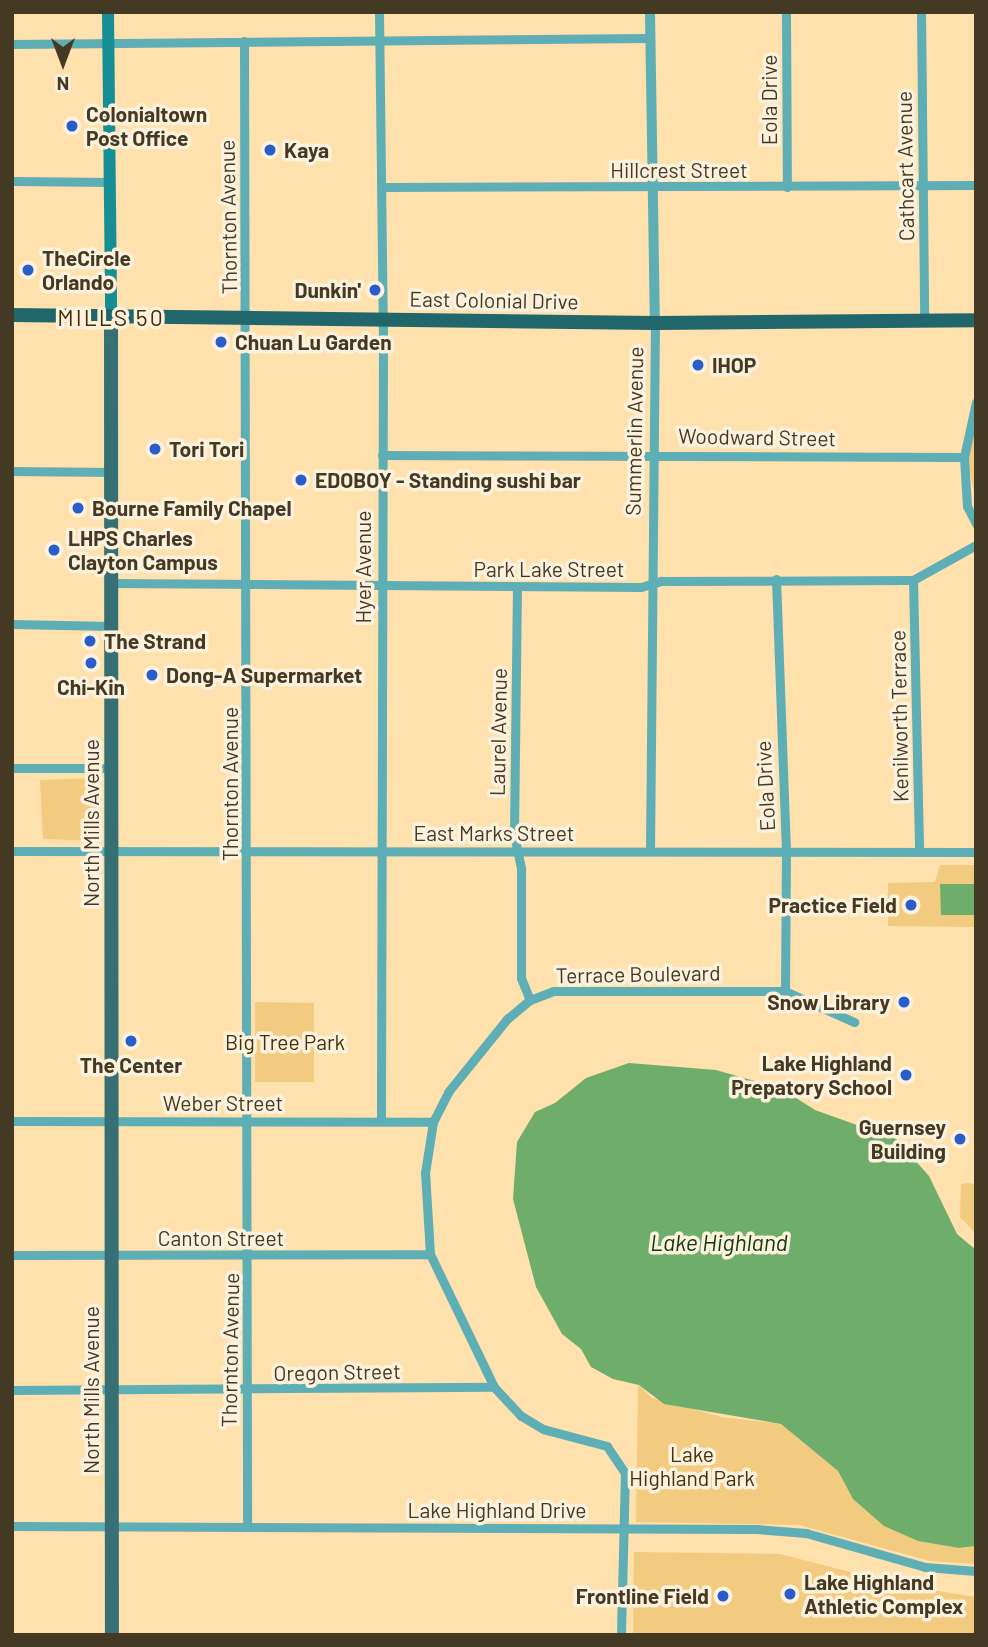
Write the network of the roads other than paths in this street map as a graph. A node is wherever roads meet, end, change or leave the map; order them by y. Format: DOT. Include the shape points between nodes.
graph roads {
  1 [pos="108,12"];
  2 [pos="379,12"];
  3 [pos="650,12"];
  4 [pos="786,12"];
  5 [pos="921,12"];
  6 [pos="650,38"];
  7 [pos="379,39"];
  8 [pos="244,41"];
  9 [pos="12,44"];
  10 [pos="108,44"];
  11 [pos="12,181"];
  12 [pos="110,182"];
  13 [pos="924,185"];
  14 [pos="976,185"];
  15 [pos="382,187"];
  16 [pos="788,187"];
  17 [pos="653,188"];
  18 [pos="12,315"];
  19 [pos="111,316"];
  20 [pos="247,318"];
  21 [pos="383,320"];
  22 [pos="924,320"];
  23 [pos="976,320"];
  24 [pos="655,323"];
  25 [pos="976,402"];
  26 [pos="382,454"];
  27 [pos="653,454"];
  28 [pos="964,457"];
  29 [pos="12,471"];
  30 [pos="112,472"];
  31 [pos="976,524"];
  32 [pos="976,545"];
  33 [pos="776,579"];
  34 [pos="913,580"];
  35 [pos="112,583"];
  36 [pos="651,584"];
  37 [pos="247,586"];
  38 [pos="380,586"];
  39 [pos="517,587"];
  40 [pos="12,624"];
  41 [pos="112,626"];
  42 [pos="12,768"];
  43 [pos="112,768"];
  44 [pos="247,850"];
  45 [pos="381,850"];
  46 [pos="12,851"];
  47 [pos="113,851"];
  48 [pos="517,851"];
  49 [pos="650,851"];
  50 [pos="786,851"];
  51 [pos="919,852"];
  52 [pos="976,852"];
  53 [pos="785,991"];
  54 [pos="530,1000"];
  55 [pos="854,1022"];
  56 [pos="247,1120"];
  57 [pos="12,1121"];
  58 [pos="112,1121"];
  59 [pos="381,1121"];
  60 [pos="433,1122"];
  61 [pos="430,1254"];
  62 [pos="12,1255"];
  63 [pos="112,1255"];
  64 [pos="248,1255"];
  65 [pos="494,1387"];
  66 [pos="12,1390"];
  67 [pos="111,1390"];
  68 [pos="246,1392"];
  69 [pos="12,1525"];
  70 [pos="112,1525"];
  71 [pos="247,1526"];
  72 [pos="623,1529"];
  73 [pos="976,1571"];
  74 [pos="112,1635"];
  75 [pos="621,1635"];
  1 -- 10 [label="main road, North Mills Avenue"];
  2 -- 7 [label="street, Hyer Avenue"];
  3 -- 6 [label="street, Summerlin Avenue"];
  4 -- 16 [label="street, Eola Drive"];
  5 -- 13 [label="street, Cathcart Avenue"];
  6 -- 7 [label="street"];
  6 -- 17 [label="street, Summerlin Avenue"];
  7 -- 8 [label="street"];
  7 -- 15 [label="street, Hyer Avenue"];
  8 -- 10 [label="street"];
  8 -- 20 [label="street, Thornton Avenue"];
  9 -- 10 [label="street"];
  10 -- 12 [label="main road, North Mills Avenue"];
  11 -- 12 [label="street"];
  12 -- 19 [label="main road, North Mills Avenue"];
  13 -- 14 [label="street, Hillcrest Street"];
  13 -- 16 [label="street, Hillcrest Street"];
  13 -- 22 [label="street, Cathcart Avenue"];
  15 -- 17 [label="street, Hillcrest Street"];
  15 -- 21 [label="street, Hyer Avenue"];
  16 -- 17 [label="street, Hillcrest Street"];
  17 -- 24 [label="street, Summerlin Avenue"];
  18 -- 19 [label="highway, East Colonial Drive"];
  19 -- 20 [label="highway, East Colonial Drive"];
  19 -- 30 [label="main road, North Mills Avenue"];
  20 -- 21 [label="highway, East Colonial Drive"];
  20 -- 37 [label="street, Thornton Avenue"];
  21 -- 24 [label="highway, East Colonial Drive"];
  21 -- 26 [label="street, Hyer Avenue"];
  22 -- 23 [label="highway, East Colonial Drive"];
  22 -- 24 [label="highway, East Colonial Drive"];
  24 -- 27 [label="street, Summerlin Avenue"];
  25 -- 28 [label="street"];
  26 -- 27 [label="street, Woodward Street"];
  26 -- 38 [label="street, Hyer Avenue"];
  27 -- 28 [label="street, Woodward Street"];
  27 -- 36 [label="street, Summerlin Avenue"];
  28 -- 31 [label="street" via="967,506"];
  29 -- 30 [label="street"];
  30 -- 35 [label="main road, North Mills Avenue"];
  32 -- 34 [label="street, Park Lake Street"];
  33 -- 34 [label="street, Park Lake Street"];
  33 -- 36 [label="street, Park Lake Street"];
  33 -- 50 [label="street, Eola Drive"];
  34 -- 51 [label="street, Kenilworth Terrace"];
  35 -- 37 [label="street, Park Lake Street"];
  35 -- 41 [label="main road, North Mills Avenue"];
  36 -- 39 [label="street, Park Lake Street"];
  36 -- 49 [label="street, Summerlin Avenue"];
  37 -- 38 [label="street, Park Lake Street"];
  37 -- 44 [label="street, Thornton Avenue"];
  38 -- 39 [label="street, Park Lake Street"];
  38 -- 45 [label="street, Hyer Avenue"];
  39 -- 48 [label="street, Laurel Avenue"];
  40 -- 41 [label="street"];
  41 -- 43 [label="main road, North Mills Avenue"];
  42 -- 43 [label="street"];
  43 -- 47 [label="main road, North Mills Avenue"];
  44 -- 45 [label="street, East Marks Street"];
  44 -- 47 [label="street, East Marks Street"];
  44 -- 56 [label="street, Thornton Avenue"];
  45 -- 48 [label="street, East Marks Street"];
  45 -- 59 [label="street, Hyer Avenue"];
  46 -- 47 [label="street, East Marks Street"];
  47 -- 58 [label="main road, North Mills Avenue"];
  48 -- 49 [label="street, East Marks Street"];
  48 -- 54 [label="street, Laurel Avenue" via="521,978"];
  49 -- 50 [label="street, East Marks Street"];
  50 -- 51 [label="street, East Marks Street"];
  50 -- 53 [label="street, Eola Drive"];
  51 -- 52 [label="street, East Marks Street"];
  53 -- 54 [label="street, Terrace Boulevard" via="553,991"];
  53 -- 55 [label="street, Terrace Boulevard"];
  54 -- 60 [label="street, Terrace Boulevard" via="464,1070"];
  56 -- 58 [label="street, Weber Street"];
  56 -- 59 [label="street, Weber Street"];
  56 -- 64 [label="street, Thornton Avenue"];
  57 -- 58 [label="street, Weber Street"];
  58 -- 63 [label="main road, North Mills Avenue"];
  59 -- 60 [label="street, Weber Street"];
  60 -- 61 [label="street, Terrace Boulevard" via="425,1173"];
  61 -- 64 [label="street, Canton Street"];
  61 -- 65 [label="street, Terrace Boulevard"];
  62 -- 63 [label="street, Canton Street"];
  63 -- 64 [label="street, Canton Street"];
  63 -- 67 [label="main road, North Mills Avenue"];
  64 -- 68 [label="street, Thornton Avenue"];
  65 -- 68 [label="street, Oregon Street"];
  65 -- 72 [label="street, Terrace Boulevard" via="521,1416 543,1429 607,1446 617,1456 625,1473"];
  66 -- 67 [label="street, Oregon Street"];
  67 -- 68 [label="street, Oregon Street"];
  67 -- 70 [label="main road, North Mills Avenue"];
  68 -- 71 [label="street, Thornton Avenue"];
  69 -- 70 [label="street, Lake Highland Drive"];
  70 -- 71 [label="street, Lake Highland Drive"];
  70 -- 74 [label="main road, North Mills Avenue"];
  71 -- 72 [label="street, Lake Highland Drive"];
  72 -- 73 [label="street, Lake Highland Drive" via="806,1533 925,1567"];
  72 -- 75 [label="street, Terrace Boulevard"];
}
